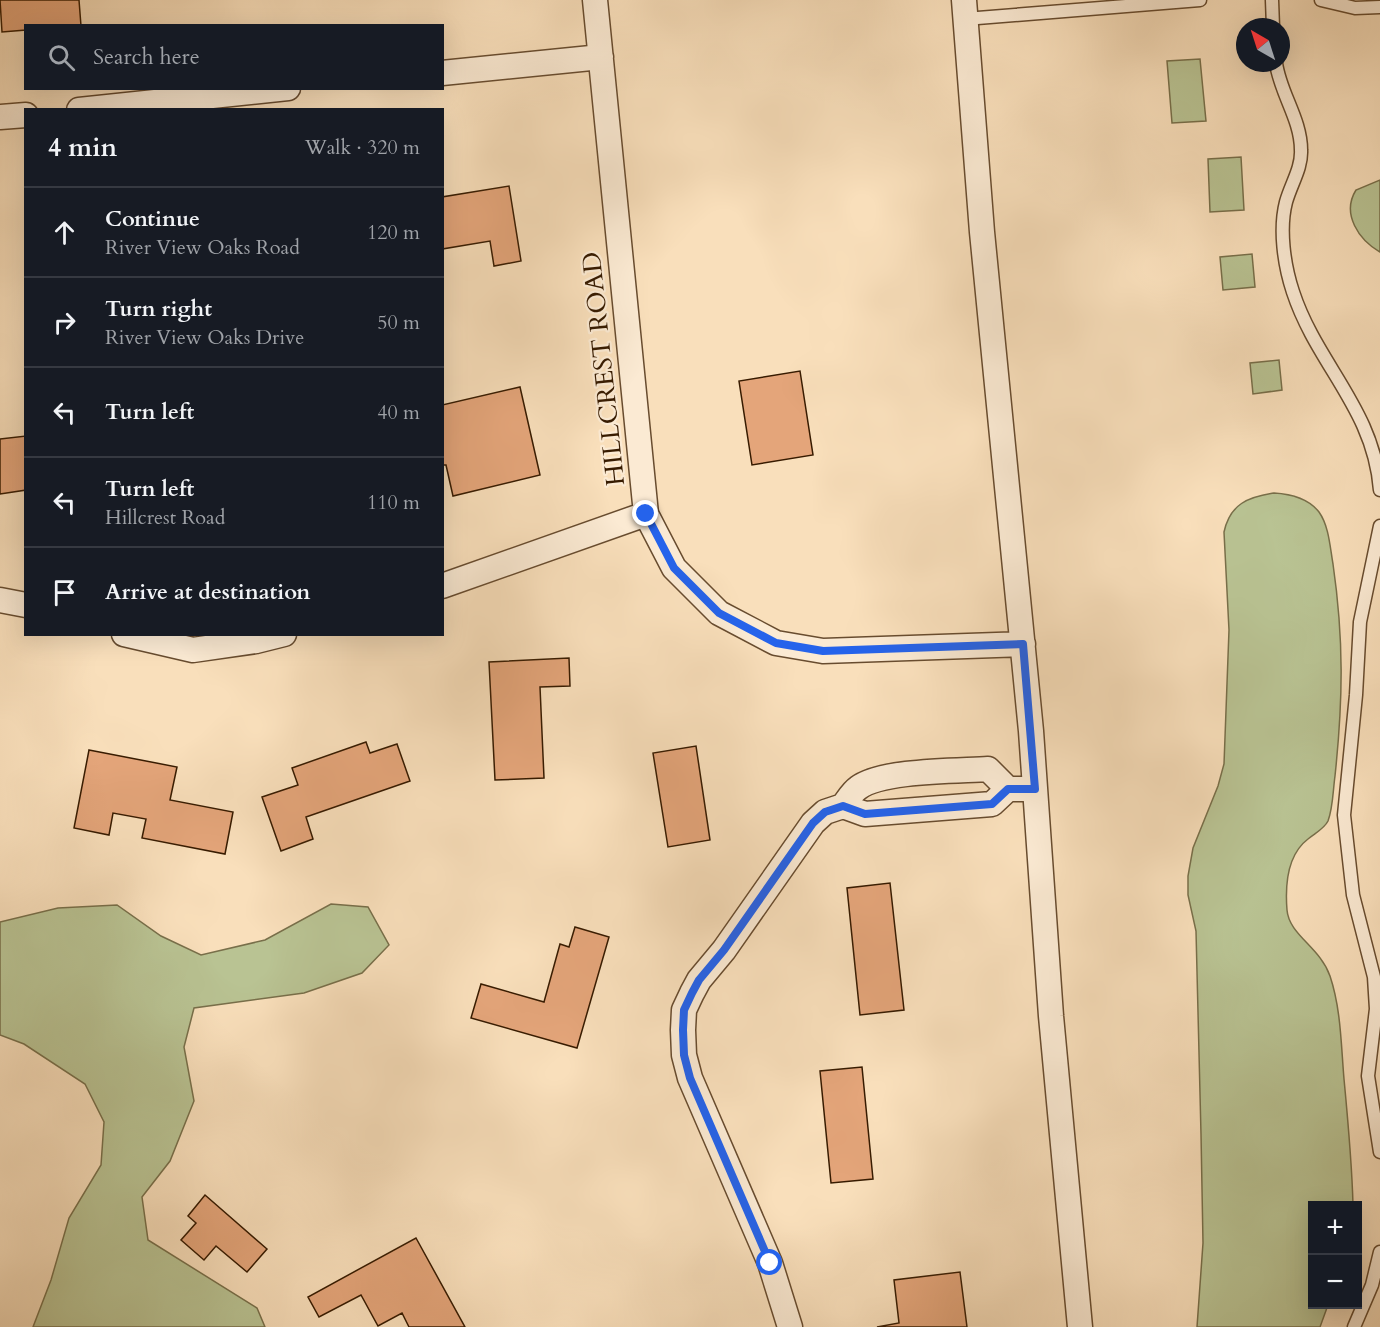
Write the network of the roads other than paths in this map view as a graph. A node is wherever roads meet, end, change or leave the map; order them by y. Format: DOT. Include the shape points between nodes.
graph roads {
  1 [pos="596,0"];
  2 [pos="1200,0"];
  3 [pos="1272,0"];
  4 [pos="1321,0"];
  5 [pos="1357,4"];
  6 [pos="1380,7"];
  7 [pos="964,10"];
  8 [pos="1273,18"];
  9 [pos="601,57"];
  10 [pos="1278,72"];
  11 [pos="444,73"];
  12 [pos="269,90"];
  13 [pos="98,108"];
  14 [pos="24,115"];
  15 [pos="0,117"];
  16 [pos="1380,490"];
  17 [pos="646,514"];
  18 [pos="1380,526"];
  19 [pos="444,585"];
  20 [pos="0,600"];
  21 [pos="24,605"];
  22 [pos="133,636"];
  23 [pos="276,636"];
  24 [pos="1023,644"];
  25 [pos="1008,789"];
  26 [pos="1035,789"];
  27 [pos="843,806"];
  28 [pos="1380,1152"];
  29 [pos="1380,1252"];
  30 [pos="790,1327"];
  31 [pos="1080,1327"];
  32 [pos="1354,1327"];
  1 -- 9 [label="street, HILLCREST ROAD"];
  2 -- 7 [label="lane"];
  3 -- 8 [label="lane"];
  4 -- 5 [label="lane"];
  5 -- 6 [label="lane"];
  7 -- 24 [label="street"];
  9 -- 11 [label="street"];
  9 -- 17 [label="street, HILLCREST ROAD"];
  10 -- 16 [label="lane" via="1301,148 1284,215 1284,251 1292,290 1315,342 1366,427 1375,452"];
  12 -- 13 [label="street"];
  14 -- 15 [label="street"];
  17 -- 19 [label="street"];
  17 -- 24 [label="street, HILLCREST ROAD" via="674,568 719,613 776,643 823,651"];
  18 -- 28 [label="lane" via="1360,622 1344,815 1353,895 1374,978 1376,1009 1368,1076"];
  20 -- 21 [label="street"];
  22 -- 23 [label="street" via="194,650"];
  24 -- 26 [label="street"];
  25 -- 26 [label="street"];
  25 -- 27 [label="street" via="992,804 865,814"];
  25 -- 27 [label="street" via="988,769 935,772 890,777 858,787"];
  26 -- 31 [label="street"];
  27 -- 30 [label="street" via="825,812 813,823 699,980 684,1010 684,1055 690,1078 770,1263"];
  29 -- 32 [label="lane" via="1372,1285"];
}
